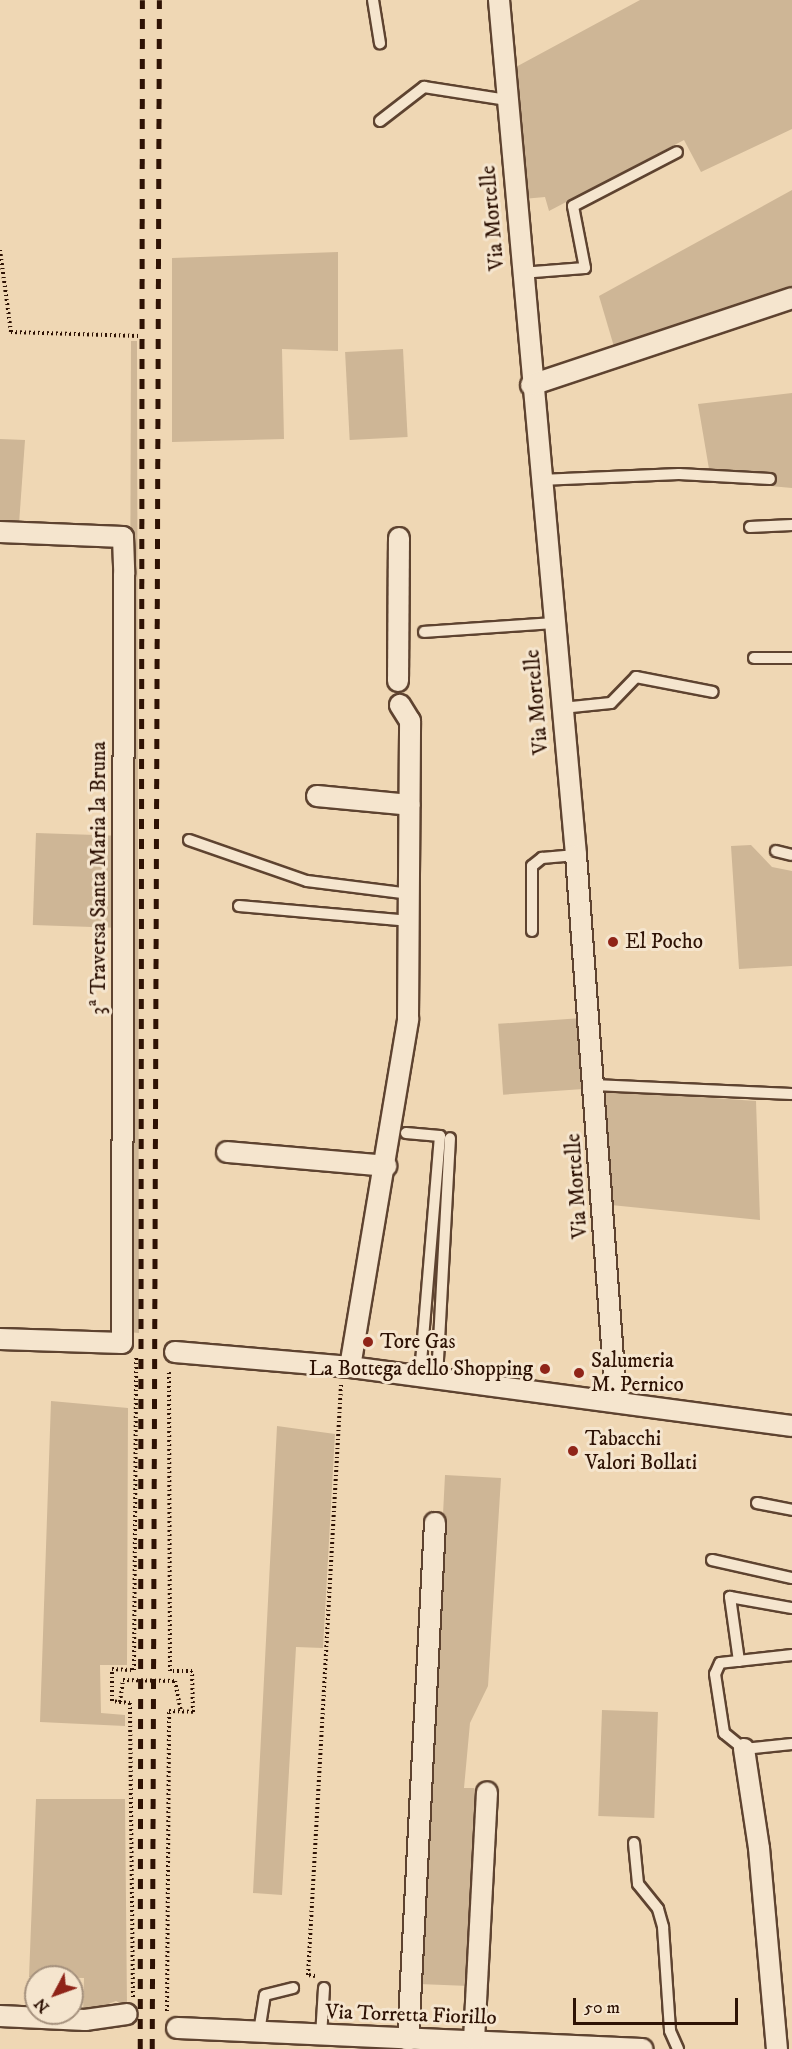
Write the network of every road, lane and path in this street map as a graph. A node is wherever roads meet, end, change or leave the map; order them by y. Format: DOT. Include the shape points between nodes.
graph roads {
  1 [pos="373,0"];
  2 [pos="499,0"];
  3 [pos="380,43"];
  4 [pos="507,100"];
  5 [pos="380,121"];
  6 [pos="676,152"];
  7 [pos="0,250"];
  8 [pos="521,273"];
  9 [pos="792,298"];
  10 [pos="139,336"];
  11 [pos="531,385"];
  12 [pos="770,479"];
  13 [pos="540,480"];
  14 [pos="792,525"];
  15 [pos="750,526"];
  16 [pos="0,532"];
  17 [pos="399,538"];
  18 [pos="553,623"];
  19 [pos="424,632"];
  20 [pos="754,658"];
  21 [pos="792,658"];
  22 [pos="399,681"];
  23 [pos="713,692"];
  24 [pos="400,705"];
  25 [pos="561,708"];
  26 [pos="317,796"];
  27 [pos="411,805"];
  28 [pos="189,840"];
  29 [pos="776,851"];
  30 [pos="576,855"];
  31 [pos="792,855"];
  32 [pos="410,894"];
  33 [pos="238,906"];
  34 [pos="410,921"];
  35 [pos="532,932"];
  36 [pos="593,1085"];
  37 [pos="792,1094"];
  38 [pos="406,1133"];
  39 [pos="450,1138"];
  40 [pos="227,1152"];
  41 [pos="386,1166"];
  42 [pos="0,1339"];
  43 [pos="122,1343"];
  44 [pos="175,1352"];
  45 [pos="346,1366"];
  46 [pos="429,1377"];
  47 [pos="616,1400"];
  48 [pos="792,1426"];
  49 [pos="757,1503"];
  50 [pos="792,1510"];
  51 [pos="435,1523"];
  52 [pos="712,1560"];
  53 [pos="792,1578"];
  54 [pos="792,1608"];
  55 [pos="792,1655"];
  56 [pos="739,1661"];
  57 [pos="120,1702"];
  58 [pos="182,1711"];
  59 [pos="792,1744"];
  60 [pos="744,1749"];
  61 [pos="487,1792"];
  62 [pos="634,1843"];
  63 [pos="292,1988"];
  64 [pos="324,1988"];
  65 [pos="127,2014"];
  66 [pos="0,2016"];
  67 [pos="177,2028"];
  68 [pos="259,2032"];
  69 [pos="321,2036"];
  70 [pos="408,2040"];
  71 [pos="474,2040"];
  72 [pos="443,2045"];
  73 [pos="495,2045"];
  74 [pos="644,2049"];
  75 [pos="678,2049"];
  76 [pos="777,2049"];
  1 -- 3 [label="lane"];
  2 -- 4 [label="street, Via Mortelle"];
  4 -- 5 [label="lane" via="424,87"];
  4 -- 8 [label="street, Via Mortelle"];
  6 -- 8 [label="lane" via="573,206 585,268"];
  7 -- 10 [label="path" via="11,332"];
  8 -- 11 [label="street, Via Mortelle"];
  9 -- 11 [label="street"];
  11 -- 13 [label="street, Via Mortelle"];
  12 -- 13 [label="lane" via="679,474"];
  13 -- 18 [label="street, Via Mortelle"];
  14 -- 15 [label="lane"];
  16 -- 43 [label="street, 3ª Traversa Santa Maria la Bruna" via="123,537"];
  17 -- 22 [label="street"];
  18 -- 19 [label="lane"];
  18 -- 25 [label="street, Via Mortelle"];
  20 -- 21 [label="lane"];
  23 -- 25 [label="lane" via="636,677 611,703"];
  24 -- 27 [label="street" via="410,721"];
  25 -- 30 [label="street, Via Mortelle"];
  26 -- 27 [label="street"];
  27 -- 32 [label="street"];
  28 -- 32 [label="lane" via="307,881"];
  29 -- 31 [label="lane"];
  30 -- 35 [label="lane" via="542,858 532,866"];
  30 -- 36 [label="street, Via Mortelle"];
  32 -- 34 [label="street"];
  33 -- 34 [label="lane"];
  34 -- 41 [label="street" via="408,1019"];
  36 -- 37 [label="lane"];
  36 -- 47 [label="street, Via Mortelle"];
  38 -- 46 [label="lane" via="441,1136"];
  39 -- 46 [label="lane"];
  40 -- 41 [label="street"];
  41 -- 45 [label="street"];
  42 -- 43 [label="street"];
  43 -- 57 [label="path" via="136,1344 135,1577 134,1670 112,1669 112,1701"];
  44 -- 45 [label="street"];
  44 -- 58 [label="path" via="169,1359 170,1671 192,1671 193,1712"];
  45 -- 46 [label="street"];
  45 -- 64 [label="path" via="308,1975 325,1976"];
  46 -- 47 [label="street"];
  47 -- 48 [label="street"];
  49 -- 50 [label="lane"];
  51 -- 70 [label="street"];
  52 -- 53 [label="lane"];
  54 -- 56 [label="lane" via="730,1597"];
  55 -- 56 [label="lane"];
  56 -- 60 [label="lane" via="720,1664 715,1674 719,1722"];
  57 -- 58 [label="path, bridge" via="123,1680 175,1681"];
  57 -- 65 [label="path" via="130,1703 133,2014"];
  58 -- 67 [label="path" via="169,1711 167,2016"];
  59 -- 60 [label="lane"];
  60 -- 76 [label="street" via="759,1848"];
  61 -- 71 [label="street"];
  62 -- 75 [label="lane" via="638,1884 658,1909 663,1927 670,2031"];
  63 -- 68 [label="lane" via="265,1995"];
  64 -- 69 [label="lane"];
  65 -- 66 [label="street" via="85,2019"];
  67 -- 68 [label="street, Via Torretta Fiorillo"];
  68 -- 69 [label="street, Via Torretta Fiorillo"];
  69 -- 70 [label="street, Via Torretta Fiorillo"];
  70 -- 72 [label="street, Via Torretta Fiorillo"];
  71 -- 72 [label="street, Via Torretta Fiorillo"];
  71 -- 73 [label="street, Via Torretta Fiorillo"];
  73 -- 74 [label="street, Via Torretta Fiorillo"];
}
